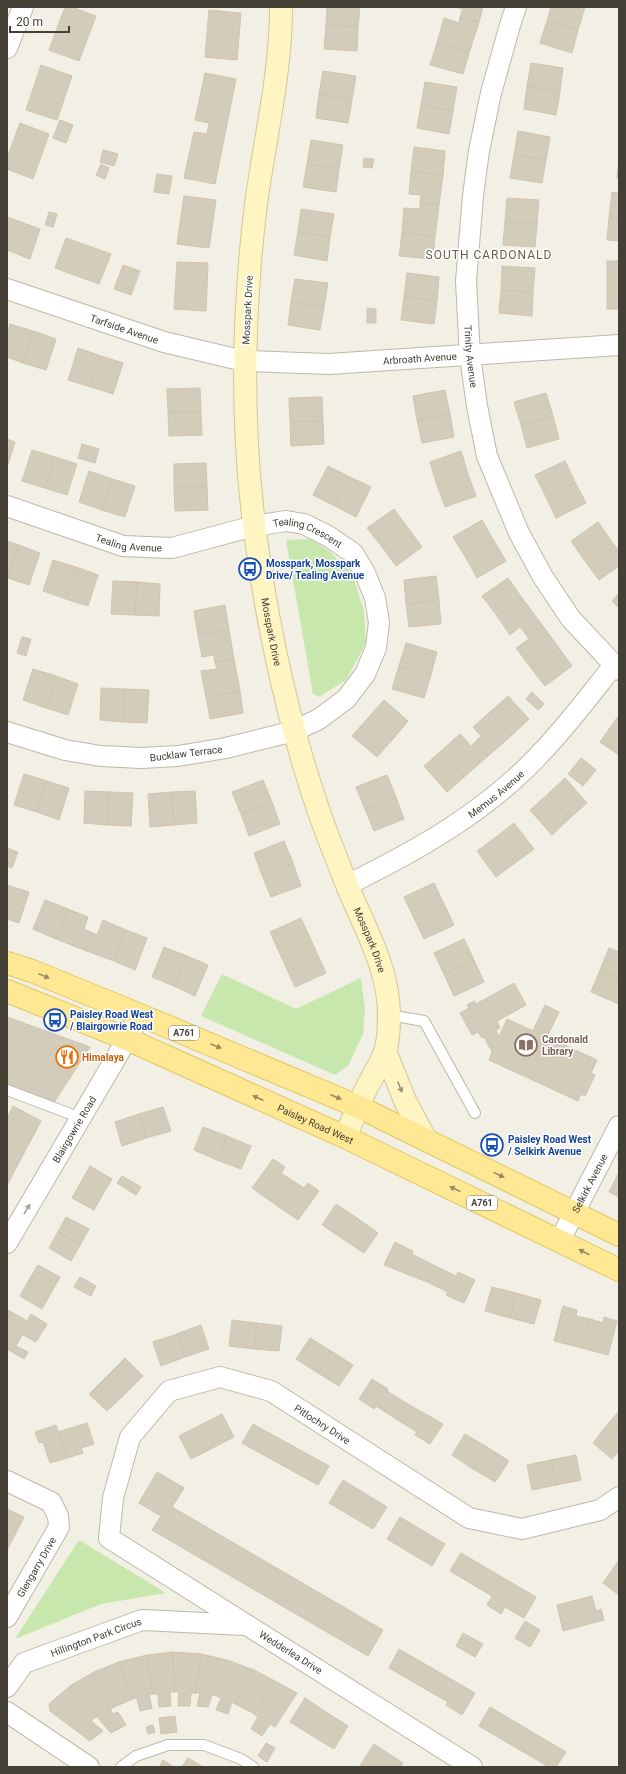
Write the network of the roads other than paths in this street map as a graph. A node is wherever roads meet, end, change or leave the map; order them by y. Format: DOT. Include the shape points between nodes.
graph roads {
  1 [pos="23,7"];
  2 [pos="281,7"];
  3 [pos="516,7"];
  4 [pos="7,48"];
  5 [pos="7,289"];
  6 [pos="619,345"];
  7 [pos="470,356"];
  8 [pos="244,361"];
  9 [pos="7,506"];
  10 [pos="254,526"];
  11 [pos="617,667"];
  12 [pos="294,731"];
  13 [pos="7,732"];
  14 [pos="347,885"];
  15 [pos="7,963"];
  16 [pos="7,991"];
  17 [pos="140,1015"];
  18 [pos="389,1015"];
  19 [pos="127,1039"];
  20 [pos="385,1051"];
  21 [pos="7,1090"];
  22 [pos="359,1106"];
  23 [pos="475,1113"];
  24 [pos="81,1118"];
  25 [pos="619,1126"];
  26 [pos="345,1137"];
  27 [pos="426,1140"];
  28 [pos="575,1212"];
  29 [pos="619,1235"];
  30 [pos="560,1240"];
  31 [pos="7,1243"];
  32 [pos="619,1270"];
  33 [pos="7,1481"];
  34 [pos="619,1497"];
  35 [pos="109,1538"];
  36 [pos="7,1617"];
  37 [pos="247,1625"];
  38 [pos="7,1687"];
  39 [pos="7,1712"];
  40 [pos="89,1767"];
  41 [pos="121,1767"];
  42 [pos="253,1767"];
  43 [pos="472,1767"];
  1 -- 4 [label="street"];
  2 -- 8 [label="street, Mosspark Drive" via="281,36 249,265"];
  3 -- 7 [label="street, Trinity Avenue" via="491,94 478,159 466,281"];
  5 -- 8 [label="street, Tarfside Avenue" via="164,342"];
  6 -- 7 [label="street, Arbroath Avenue"];
  7 -- 8 [label="street, Arbroath Avenue" via="329,364"];
  7 -- 11 [label="street, Trinity Avenue" via="487,456 519,534 543,577 572,619"];
  8 -- 10 [label="street, Mosspark Drive" via="247,456"];
  9 -- 10 [label="street, Tealing Avenue" via="123,546 172,548"];
  10 -- 12 [label="street, Mosspark Drive" via="270,624"];
  10 -- 12 [label="street, Tealing Crescent" via="286,521 304,524 328,536 353,553 375,598 379,622 376,648 365,674 346,699 319,719"];
  11 -- 14 [label="street, Memus Avenue" via="539,755 492,798 445,833"];
  12 -- 13 [label="street, Bucklaw Terrace" via="226,748 178,756 142,758 101,756 64,750"];
  12 -- 14 [label="street, Mosspark Drive" via="318,809"];
  14 -- 18 [label="street, Mosspark Drive" via="379,958 387,986"];
  15 -- 17 [label="main road, A761, one-way"];
  16 -- 19 [label="main road, Paisley Road West / A761"];
  17 -- 19 [label="street, Blairgowrie Road"];
  17 -- 22 [label="main road, A761, one-way"];
  18 -- 20 [label="street, Mosspark Drive"];
  18 -- 23 [label="lane" via="424,1021"];
  19 -- 24 [label="street, Blairgowrie Road"];
  26 -- 19 [label="main road, Paisley Road West / A761, one-way"];
  20 -- 22 [label="street, Mosspark Drive"];
  20 -- 27 [label="street, one-way" via="406,1103"];
  21 -- 24 [label="lane"];
  22 -- 26 [label="street, Mosspark Drive"];
  22 -- 27 [label="main road, A761"];
  31 -- 24 [label="street, Blairgowrie Road, one-way"];
  25 -- 28 [label="street, Selkirk Avenue"];
  30 -- 26 [label="main road, Paisley Road West / A761, one-way"];
  27 -- 28 [label="main road, A761, one-way"];
  28 -- 29 [label="main road, A761"];
  28 -- 30 [label="street, Selkirk Avenue"];
  32 -- 30 [label="main road, Paisley Road West / A761, one-way"];
  33 -- 36 [label="street, Glengarry Drive" via="51,1502 58,1516 59,1527"];
  34 -- 35 [label="street, Pitlochry Drive" via="600,1510 522,1530 469,1518 270,1391 220,1377 170,1391 130,1437 113,1498"];
  35 -- 37 [label="street, Wedderlea Drive"];
  37 -- 38 [label="street, Hillington Park Circus" via="142,1620 24,1663"];
  37 -- 43 [label="street, Wedderlea Drive"];
  39 -- 40 [label="street"];
  41 -- 42 [label="lane" via="136,1756 168,1745 204,1745 241,1759"];
}
